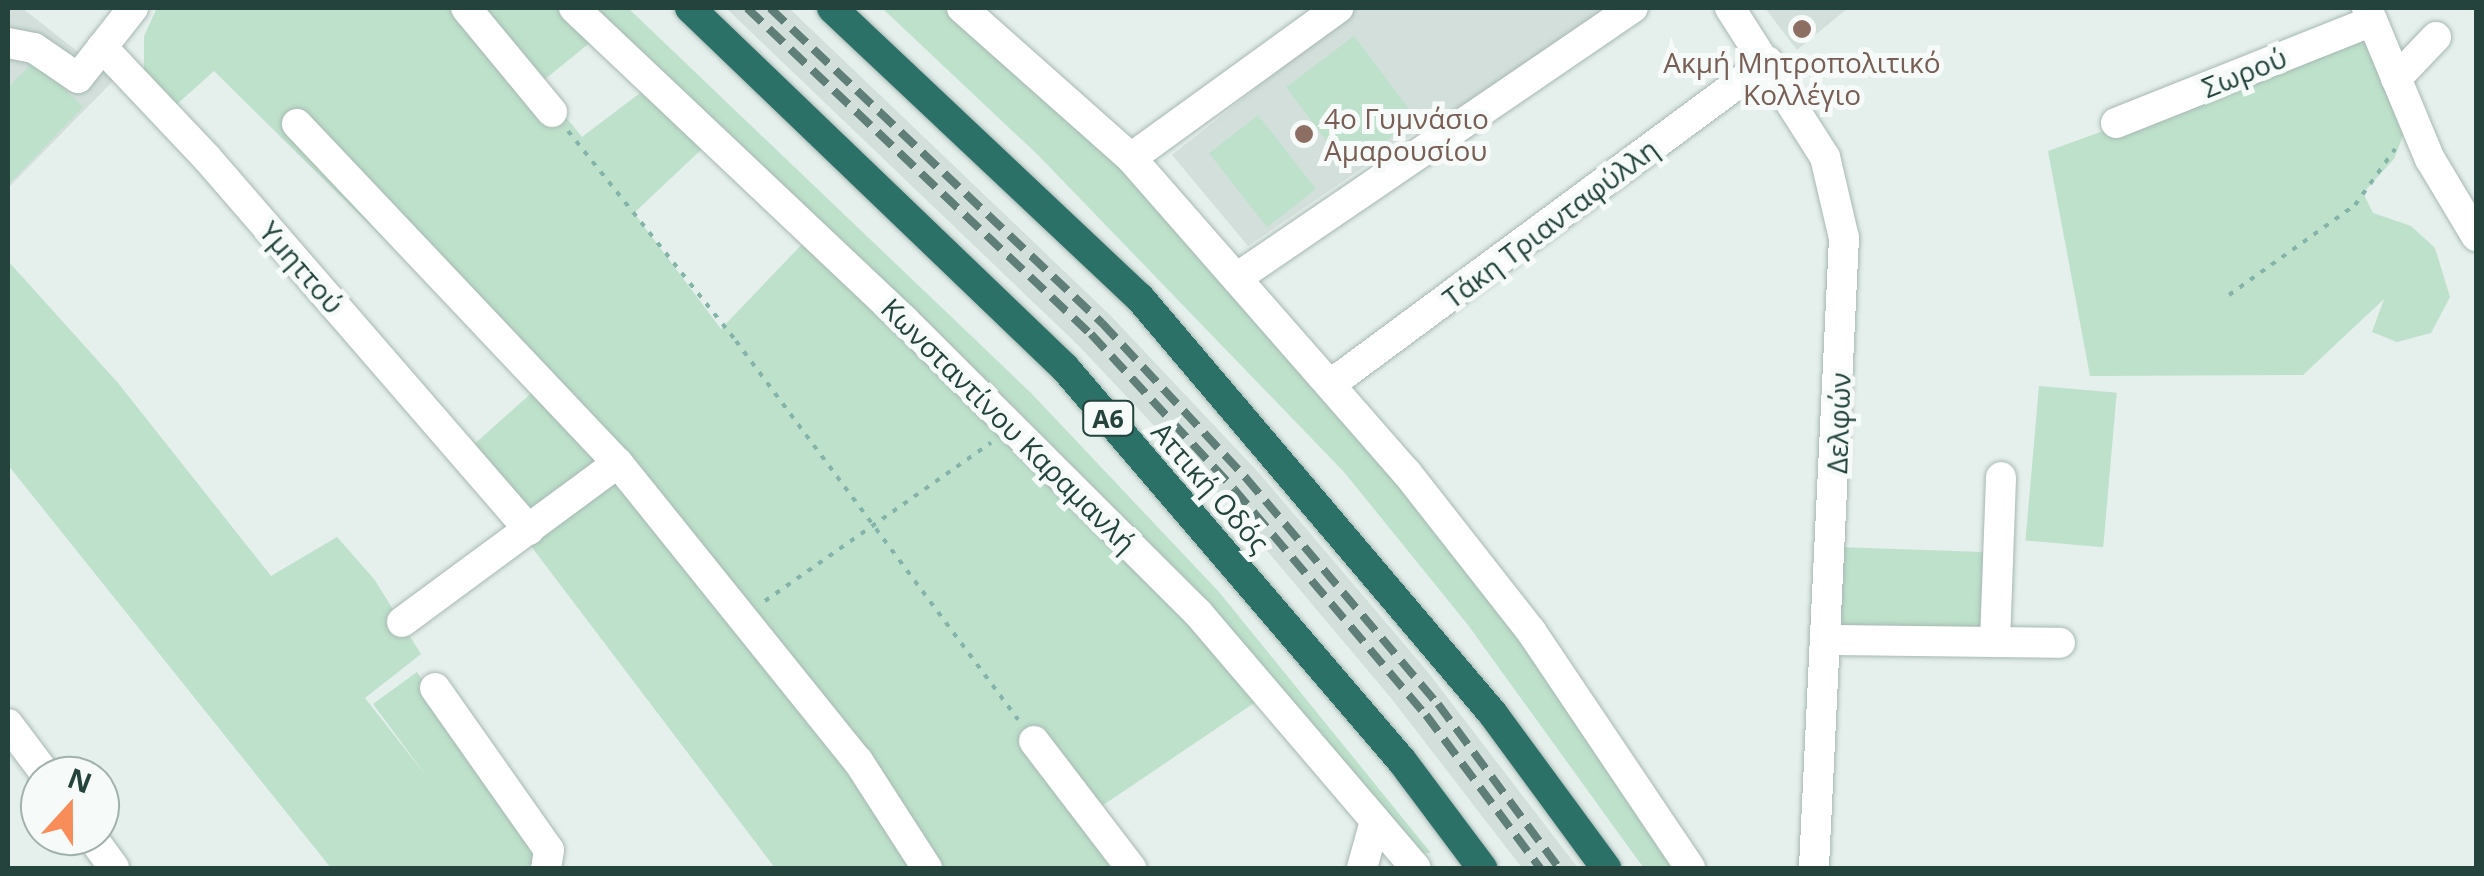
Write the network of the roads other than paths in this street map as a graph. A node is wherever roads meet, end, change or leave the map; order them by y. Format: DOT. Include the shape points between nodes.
graph roads {
  1 [pos="132,8"];
  2 [pos="466,8"];
  3 [pos="574,8"];
  4 [pos="690,8"];
  5 [pos="832,8"];
  6 [pos="962,8"];
  7 [pos="1335,8"];
  8 [pos="1633,8"];
  9 [pos="1730,8"];
  10 [pos="2370,14"];
  11 [pos="2436,36"];
  12 [pos="8,42"];
  13 [pos="102,47"];
  14 [pos="1768,61"];
  15 [pos="2396,79"];
  16 [pos="552,112"];
  17 [pos="2116,123"];
  18 [pos="297,124"];
  19 [pos="1132,158"];
  20 [pos="2476,236"];
  21 [pos="1238,277"];
  22 [pos="1331,384"];
  23 [pos="618,463"];
  24 [pos="2000,477"];
  25 [pos="529,530"];
  26 [pos="402,622"];
  27 [pos="1830,640"];
  28 [pos="1995,642"];
  29 [pos="2060,644"];
  30 [pos="435,688"];
  31 [pos="8,724"];
  32 [pos="1034,741"];
  33 [pos="32,756"];
  34 [pos="1375,821"];
  35 [pos="546,868"];
  36 [pos="927,868"];
  37 [pos="1131,868"];
  38 [pos="1362,868"];
  39 [pos="1416,868"];
  40 [pos="1482,868"];
  41 [pos="1606,868"];
  42 [pos="1690,868"];
  43 [pos="1814,868"];
  1 -- 13 [label="street"];
  2 -- 16 [label="street"];
  3 -- 34 [label="street, Κωνσταντίνου Καραμανλή" via="1198,613"];
  4 -- 40 [label="highway, Αττική Οδός / Α6" via="1064,368 1402,761"];
  5 -- 41 [label="highway" via="1140,298 1493,714"];
  6 -- 19 [label="street"];
  7 -- 19 [label="street"];
  8 -- 21 [label="street"];
  9 -- 14 [label="street, Δελφών"];
  10 -- 15 [label="street, Σωρού"];
  10 -- 17 [label="street, Σωρού"];
  11 -- 15 [label="street"];
  12 -- 13 [label="street" via="34,48 74,78"];
  13 -- 25 [label="street, Υμηττού" via="207,158"];
  14 -- 22 [label="street, Τάκη Τριανταφύλλη"];
  14 -- 27 [label="street, Δελφών" via="1825,157 1844,238"];
  15 -- 20 [label="street, Σωρού"];
  18 -- 23 [label="street"];
  19 -- 21 [label="street"];
  21 -- 22 [label="street"];
  22 -- 42 [label="street" via="1531,631"];
  23 -- 25 [label="street"];
  23 -- 36 [label="street" via="858,761"];
  24 -- 28 [label="street"];
  25 -- 26 [label="street"];
  27 -- 28 [label="street"];
  27 -- 43 [label="street, Δελφών"];
  28 -- 29 [label="street"];
  30 -- 35 [label="street" via="549,850"];
  31 -- 33 [label="street"];
  32 -- 37 [label="street"];
  34 -- 38 [label="street"];
  34 -- 39 [label="street, Κωνσταντίνου Καραμανλή"];
}
